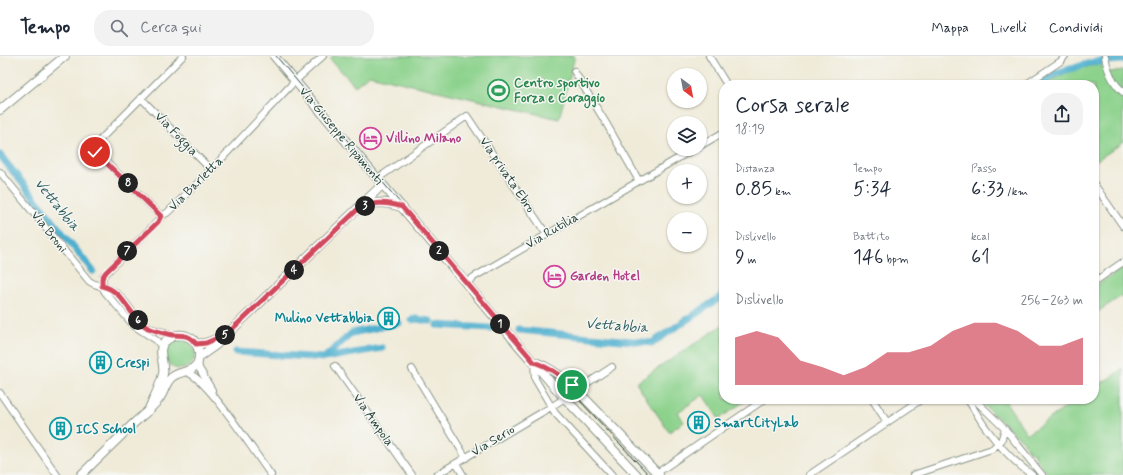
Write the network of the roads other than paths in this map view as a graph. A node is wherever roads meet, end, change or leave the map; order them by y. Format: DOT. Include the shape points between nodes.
graph roads {
  1 [pos="65,56"];
  2 [pos="183,56"];
  3 [pos="274,56"];
  4 [pos="323,56"];
  5 [pos="709,56"];
  6 [pos="1105,56"];
  7 [pos="1063,57"];
  8 [pos="574,71"];
  9 [pos="724,80"];
  10 [pos="1032,80"];
  11 [pos="295,81"];
  12 [pos="1123,92"];
  13 [pos="141,98"];
  14 [pos="0,110"];
  15 [pos="719,135"];
  16 [pos="707,142"];
  17 [pos="682,156"];
  18 [pos="211,170"];
  19 [pos="0,172"];
  20 [pos="639,181"];
  21 [pos="380,182"];
  22 [pos="1099,191"];
  23 [pos="402,207"];
  24 [pos="357,210"];
  25 [pos="161,216"];
  26 [pos="1123,226"];
  27 [pos="547,235"];
  28 [pos="1123,262"];
  29 [pos="1099,279"];
  30 [pos="466,283"];
  31 [pos="102,286"];
  32 [pos="227,334"];
  33 [pos="175,336"];
  34 [pos="196,344"];
  35 [pos="162,347"];
  36 [pos="198,358"];
  37 [pos="534,362"];
  38 [pos="162,363"];
  39 [pos="335,366"];
  40 [pos="612,367"];
  41 [pos="412,369"];
  42 [pos="183,373"];
  43 [pos="577,390"];
  44 [pos="0,393"];
  45 [pos="214,395"];
  46 [pos="564,398"];
  47 [pos="758,404"];
  48 [pos="875,404"];
  49 [pos="914,404"];
  50 [pos="971,404"];
  51 [pos="979,404"];
  52 [pos="551,407"];
  53 [pos="148,411"];
  54 [pos="887,422"];
  55 [pos="1005,429"];
  56 [pos="999,444"];
  57 [pos="466,458"];
  58 [pos="456,463"];
  59 [pos="52,467"];
  60 [pos="658,474"];
  61 [pos="53,475"];
  62 [pos="57,475"];
  63 [pos="81,475"];
  64 [pos="271,475"];
  65 [pos="412,475"];
  66 [pos="436,475"];
  67 [pos="463,475"];
  68 [pos="612,475"];
  69 [pos="637,475"];
  70 [pos="809,475"];
  71 [pos="913,475"];
  72 [pos="1032,475"];
  73 [pos="1042,475"];
  1 -- 14 [label="street"];
  2 -- 13 [label="street"];
  3 -- 11 [label="street, Via Giuseppe Ripamonti"];
  4 -- 11 [label="street, Via Barletta"];
  5 -- 9 [label="street"];
  6 -- 12 [label="street" via="1107,70"];
  7 -- 10 [label="street"];
  8 -- 20 [label="street"];
  11 -- 18 [label="street, Via Barletta"];
  11 -- 21 [label="street, Via Giuseppe Ripamonti"];
  13 -- 18 [label="street, Via Foggia"];
  13 -- 25 [label="street" via="92,148"];
  15 -- 16 [label="street"];
  17 -- 20 [label="street, Via Rutilia"];
  18 -- 25 [label="street, Via Barletta"];
  19 -- 31 [label="street, Via Broni" via="89,281"];
  20 -- 27 [label="street, Via Rutilia"];
  21 -- 23 [label="street, Via Giuseppe Ripamonti"];
  21 -- 24 [label="street"];
  21 -- 27 [label="street, Via privata Ebro" via="467,116"];
  22 -- 26 [label="street"];
  23 -- 24 [label="street" via="376,203"];
  23 -- 30 [label="street, Via Giuseppe Ripamonti"];
  24 -- 32 [label="street"];
  25 -- 31 [label="street, Via Barletta" via="158,222 106,272 102,278"];
  27 -- 30 [label="street, Via Rutilia"];
  28 -- 29 [label="street"];
  30 -- 37 [label="street, Via Giuseppe Ripamonti"];
  31 -- 33 [label="street, Via Broni" via="116,292 145,326"];
  31 -- 35 [label="street, Via Broni" via="134,326"];
  32 -- 34 [label="street" via="206,343"];
  32 -- 36 [label="street"];
  33 -- 34 [label="street" via="188,336"];
  33 -- 35 [label="street" via="167,340"];
  34 -- 36 [label="street" via="199,350"];
  35 -- 38 [label="street"];
  36 -- 42 [label="street" via="193,367"];
  36 -- 45 [label="street" via="200,368"];
  37 -- 43 [label="street, Via Giuseppe Ripamonti" via="556,372"];
  37 -- 46 [label="street, Via Giuseppe Ripamonti"];
  37 -- 52 [label="street" via="535,379"];
  38 -- 42 [label="street" via="171,371"];
  38 -- 53 [label="street" via="163,373"];
  39 -- 65 [label="street, Via Ampola"];
  40 -- 43 [label="street"];
  41 -- 57 [label="street"];
  42 -- 45 [label="street" via="193,374"];
  42 -- 53 [label="street" via="171,377 160,398"];
  43 -- 46 [label="street"];
  43 -- 60 [label="street, Via Giuseppe Ripamonti"];
  44 -- 59 [label="street"];
  45 -- 64 [label="street"];
  46 -- 52 [label="street"];
  46 -- 69 [label="street, Via Giuseppe Ripamonti"];
  47 -- 60 [label="street"];
  48 -- 54 [label="street"];
  49 -- 54 [label="street"];
  50 -- 56 [label="street" via="982,424"];
  51 -- 55 [label="street"];
  52 -- 57 [label="street, Via Serio"];
  52 -- 68 [label="street"];
  53 -- 63 [label="street"];
  54 -- 70 [label="street"];
  55 -- 56 [label="street"];
  55 -- 73 [label="street"];
  56 -- 71 [label="street" via="971,457"];
  56 -- 72 [label="street" via="1016,464"];
  57 -- 58 [label="street, Via Serio"];
  58 -- 66 [label="street, Via Serio"];
  58 -- 67 [label="street"];
  59 -- 61 [label="street"];
  59 -- 62 [label="street"];
}
